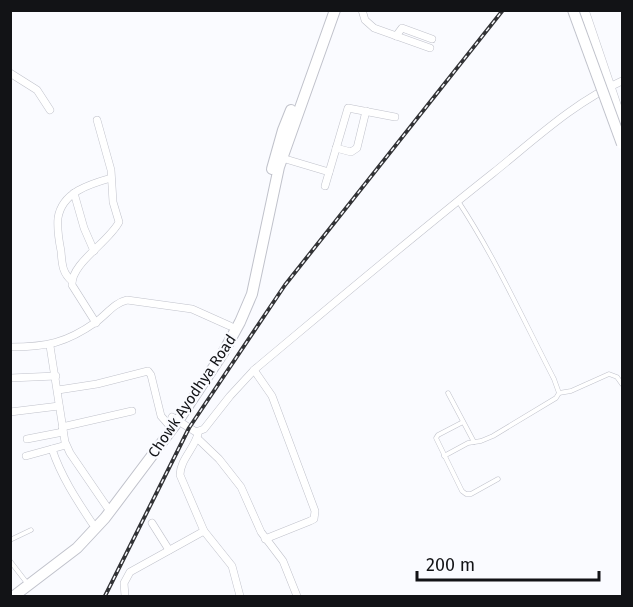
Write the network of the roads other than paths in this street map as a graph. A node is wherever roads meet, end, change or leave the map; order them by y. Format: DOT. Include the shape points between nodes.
graph roads {
  1 [pos="328,10"];
  2 [pos="335,10"];
  3 [pos="362,10"];
  4 [pos="571,10"];
  5 [pos="582,10"];
  6 [pos="396,36"];
  7 [pos="432,39"];
  8 [pos="430,48"];
  9 [pos="10,73"];
  10 [pos="622,81"];
  11 [pos="609,88"];
  12 [pos="599,94"];
  13 [pos="50,110"];
  14 [pos="366,111"];
  15 [pos="394,117"];
  16 [pos="97,120"];
  17 [pos="622,122"];
  18 [pos="287,131"];
  19 [pos="622,131"];
  20 [pos="622,144"];
  21 [pos="336,148"];
  22 [pos="622,153"];
  23 [pos="282,158"];
  24 [pos="329,172"];
  25 [pos="111,178"];
  26 [pos="325,186"];
  27 [pos="74,193"];
  28 [pos="458,201"];
  29 [pos="94,251"];
  30 [pos="72,281"];
  31 [pos="96,323"];
  32 [pos="230,326"];
  33 [pos="50,346"];
  34 [pos="10,347"];
  35 [pos="254,370"];
  36 [pos="56,376"];
  37 [pos="10,378"];
  38 [pos="622,384"];
  39 [pos="58,390"];
  40 [pos="448,393"];
  41 [pos="559,393"];
  42 [pos="59,406"];
  43 [pos="132,411"];
  44 [pos="10,412"];
  45 [pos="173,421"];
  46 [pos="463,422"];
  47 [pos="63,429"];
  48 [pos="198,435"];
  49 [pos="27,439"];
  50 [pos="474,442"];
  51 [pos="66,445"];
  52 [pos="52,449"];
  53 [pos="26,456"];
  54 [pos="444,456"];
  55 [pos="498,479"];
  56 [pos="107,507"];
  57 [pos="92,523"];
  58 [pos="152,523"];
  59 [pos="31,530"];
  60 [pos="204,531"];
  61 [pos="265,539"];
  62 [pos="10,540"];
  63 [pos="169,550"];
  64 [pos="10,561"];
  65 [pos="27,584"];
  66 [pos="10,591"];
  67 [pos="14,597"];
  68 [pos="125,597"];
  69 [pos="240,597"];
  70 [pos="297,597"];
  1 -- 18 [label="main road, Chowk Ayodhya Road"];
  2 -- 18 [label="main road, Chowk Ayodhya Road"];
  3 -- 6 [label="street" via="369,24"];
  4 -- 12 [label="street"];
  4 -- 20 [label="main road, bridge"];
  5 -- 11 [label="street"];
  5 -- 19 [label="main road, bridge"];
  6 -- 7 [label="street" via="402,28"];
  6 -- 8 [label="street"];
  9 -- 13 [label="street" via="38,90"];
  10 -- 11 [label="street"];
  11 -- 12 [label="street"];
  11 -- 17 [label="street"];
  12 -- 22 [label="street"];
  12 -- 28 [label="street" via="549,128"];
  14 -- 15 [label="street"];
  14 -- 21 [label="street" via="348,108"];
  14 -- 21 [label="street" via="357,148 351,152"];
  16 -- 25 [label="street"];
  18 -- 23 [label="main road, Chowk Ayodhya Road"];
  18 -- 32 [label="main road, Chowk Ayodhya Road" via="268,189 252,270"];
  21 -- 24 [label="street"];
  23 -- 24 [label="street"];
  23 -- 45 [label="main road, Chowk Ayodhya Road" via="252,294 223,354"];
  24 -- 26 [label="street"];
  25 -- 27 [label="street" via="88,184"];
  25 -- 29 [label="street" via="119,222"];
  27 -- 29 [label="street"];
  27 -- 30 [label="street" via="58,219 63,270"];
  28 -- 35 [label="street"];
  28 -- 41 [label="lane"];
  29 -- 30 [label="street" via="75,270"];
  30 -- 31 [label="street"];
  31 -- 32 [label="street" via="120,301 133,300 192,309"];
  31 -- 33 [label="street"];
  32 -- 45 [label="main road, Chowk Ayodhya Road"];
  33 -- 34 [label="street"];
  33 -- 36 [label="street"];
  35 -- 48 [label="street"];
  35 -- 61 [label="street" via="272,396 315,511 314,519"];
  36 -- 37 [label="street"];
  36 -- 39 [label="street"];
  38 -- 41 [label="lane" via="617,376 609,374"];
  39 -- 42 [label="street"];
  39 -- 45 [label="street" via="148,371 162,419"];
  40 -- 46 [label="lane"];
  41 -- 50 [label="lane" via="493,436"];
  42 -- 44 [label="street"];
  42 -- 47 [label="street"];
  43 -- 47 [label="street"];
  45 -- 48 [label="street"];
  45 -- 56 [label="main road, Chowk Ayodhya Road"];
  45 -- 65 [label="main road, Chowk Ayodhya Road" via="105,518 77,548"];
  46 -- 50 [label="lane"];
  46 -- 54 [label="lane" via="436,436"];
  47 -- 49 [label="street"];
  47 -- 51 [label="street"];
  48 -- 60 [label="street" via="181,465 180,475"];
  48 -- 61 [label="street" via="241,487"];
  50 -- 54 [label="lane"];
  51 -- 52 [label="street"];
  51 -- 56 [label="street"];
  52 -- 53 [label="street"];
  52 -- 57 [label="street" via="75,498"];
  54 -- 55 [label="lane" via="466,494"];
  56 -- 57 [label="main road, Chowk Ayodhya Road"];
  57 -- 65 [label="main road, Chowk Ayodhya Road"];
  58 -- 63 [label="street"];
  59 -- 62 [label="lane"];
  60 -- 63 [label="street"];
  60 -- 69 [label="street" via="232,566"];
  61 -- 70 [label="street" via="280,556"];
  63 -- 68 [label="street" via="130,572 124,583"];
  64 -- 65 [label="lane"];
  65 -- 66 [label="main road, Chowk Ayodhya Road"];
  65 -- 67 [label="main road, Chowk Ayodhya Road"];
}
